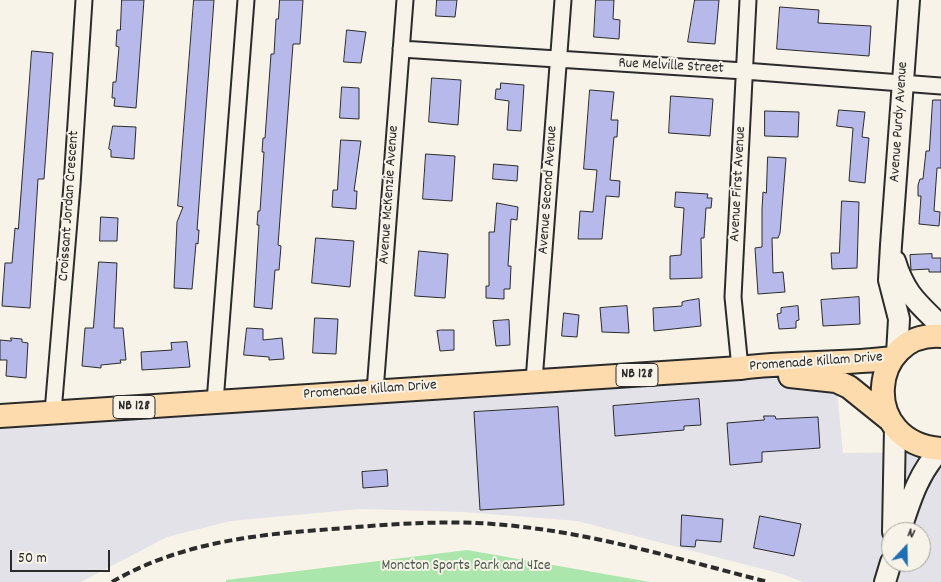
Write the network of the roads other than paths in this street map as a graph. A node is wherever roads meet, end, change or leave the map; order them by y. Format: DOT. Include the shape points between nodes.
graph roads {
  1 [pos="84,0"];
  2 [pos="246,0"];
  3 [pos="405,0"];
  4 [pos="563,0"];
  5 [pos="748,0"];
  6 [pos="909,0"];
  7 [pos="401,50"];
  8 [pos="558,60"];
  9 [pos="744,71"];
  10 [pos="903,83"];
  11 [pos="941,86"];
  12 [pos="890,245"];
  13 [pos="941,326"];
  14 [pos="941,336"];
  15 [pos="895,356"];
  16 [pos="740,368"];
  17 [pos="534,381"];
  18 [pos="375,391"];
  19 [pos="215,402"];
  20 [pos="52,412"];
  21 [pos="0,416"];
  22 [pos="892,424"];
  23 [pos="941,449"];
  24 [pos="892,522"];
  25 [pos="903,522"];
  1 -- 20 [label="street, Croissant Jordan Crescent"];
  2 -- 19 [label="street"];
  3 -- 7 [label="street, Avenue McKenzie Avenue"];
  4 -- 8 [label="street, Avenue Second Avenue"];
  5 -- 9 [label="street, Avenue First Avenue"];
  6 -- 10 [label="street, Avenue Purdy Avenue"];
  7 -- 8 [label="street, Rue Melville Street"];
  7 -- 18 [label="street, Avenue McKenzie Avenue"];
  8 -- 9 [label="street, Rue Melville Street"];
  8 -- 17 [label="street, Avenue Second Avenue"];
  9 -- 10 [label="street, Rue Melville Street"];
  9 -- 16 [label="street, Avenue First Avenue" via="733,297"];
  10 -- 11 [label="street, Rue Melville Street"];
  10 -- 12 [label="street, Avenue Purdy Avenue"];
  12 -- 13 [label="street, Avenue Purdy Avenue" via="908,293"];
  12 -- 15 [label="street, Avenue Purdy Avenue" via="889,280 899,322"];
  14 -- 15 [label="main road" via="920,338"];
  15 -- 16 [label="main road, Promenade Killam Drive / NB 128" via="848,363"];
  15 -- 22 [label="main road" via="883,383 884,406"];
  16 -- 17 [label="main road, Promenade Killam Drive / NB 128"];
  16 -- 22 [label="main road, Promenade Killam Drive / NB 128" via="836,381 856,392"];
  17 -- 18 [label="main road, Promenade Killam Drive / NB 128"];
  18 -- 19 [label="main road, Promenade Killam Drive / NB 128"];
  19 -- 20 [label="main road, Promenade Killam Drive / NB 128"];
  20 -- 21 [label="main road, Promenade Killam Drive / NB 128"];
  22 -- 23 [label="main road, Promenade Killam Drive" via="915,444"];
  22 -- 24 [label="street"];
  23 -- 25 [label="street" via="924,469 913,490"];
}
